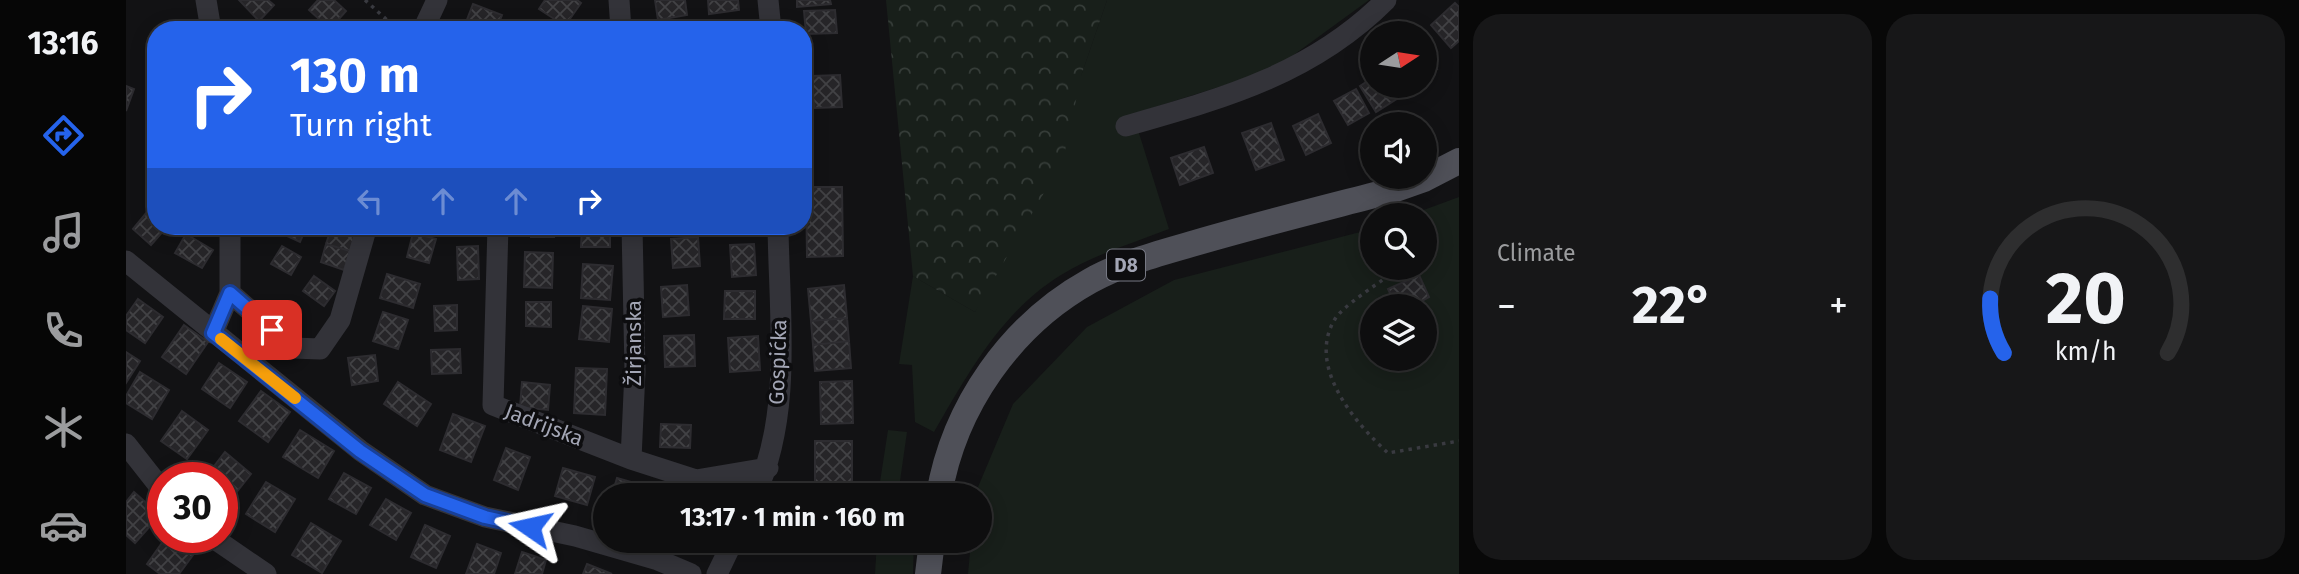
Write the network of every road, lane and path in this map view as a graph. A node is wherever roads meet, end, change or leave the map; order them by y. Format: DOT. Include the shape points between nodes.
graph roads {
  1 [pos="206,0"];
  2 [pos="365,0"];
  3 [pos="437,0"];
  4 [pos="619,0"];
  5 [pos="768,0"];
  6 [pos="1385,0"];
  7 [pos="210,21"];
  8 [pos="388,21"];
  9 [pos="427,21"];
  10 [pos="620,21"];
  11 [pos="770,21"];
  12 [pos="1126,126"];
  13 [pos="1459,161"];
  14 [pos="230,235"];
  15 [pos="364,235"];
  16 [pos="498,235"];
  17 [pos="632,235"];
  18 [pos="778,235"];
  19 [pos="126,261"];
  20 [pos="1383,280"];
  21 [pos="230,293"];
  22 [pos="213,333"];
  23 [pos="1459,441"];
  24 [pos="126,444"];
  25 [pos="631,459"];
  26 [pos="768,468"];
  27 [pos="147,471"];
  28 [pos="761,483"];
  29 [pos="942,483"];
  30 [pos="232,553"];
  31 [pos="727,553"];
  32 [pos="931,553"];
  33 [pos="266,574"];
  34 [pos="691,574"];
  35 [pos="717,574"];
  36 [pos="928,574"];
  1 -- 7 [label="street"];
  2 -- 8 [label="path"];
  3 -- 9 [label="street"];
  4 -- 10 [label="street"];
  5 -- 11 [label="street"];
  6 -- 12 [label="street" via="1360,26 1282,75 1232,96"];
  13 -- 29 [label="main road, D8" via="1390,191 1154,255 1090,280 1041,314 1013,341 952,438"];
  14 -- 21 [label="street"];
  15 -- 21 [label="street" via="340,320 320,349 293,348"];
  16 -- 25 [label="street, Jadrijska" via="493,405"];
  17 -- 25 [label="street, Žirjanska" via="635,371"];
  18 -- 26 [label="street, Gospićka" via="781,383"];
  19 -- 22 [label="street"];
  20 -- 23 [label="path" via="1335,318 1325,347 1328,373 1368,434 1388,453"];
  21 -- 22 [label="street"];
  22 -- 34 [label="street" via="360,451 425,495 485,517 658,560"];
  24 -- 27 [label="street"];
  25 -- 26 [label="street, Jadrijska" via="696,480"];
  26 -- 28 [label="street, Gospićka"];
  30 -- 33 [label="street"];
  31 -- 35 [label="street"];
  32 -- 36 [label="main road"];
}
